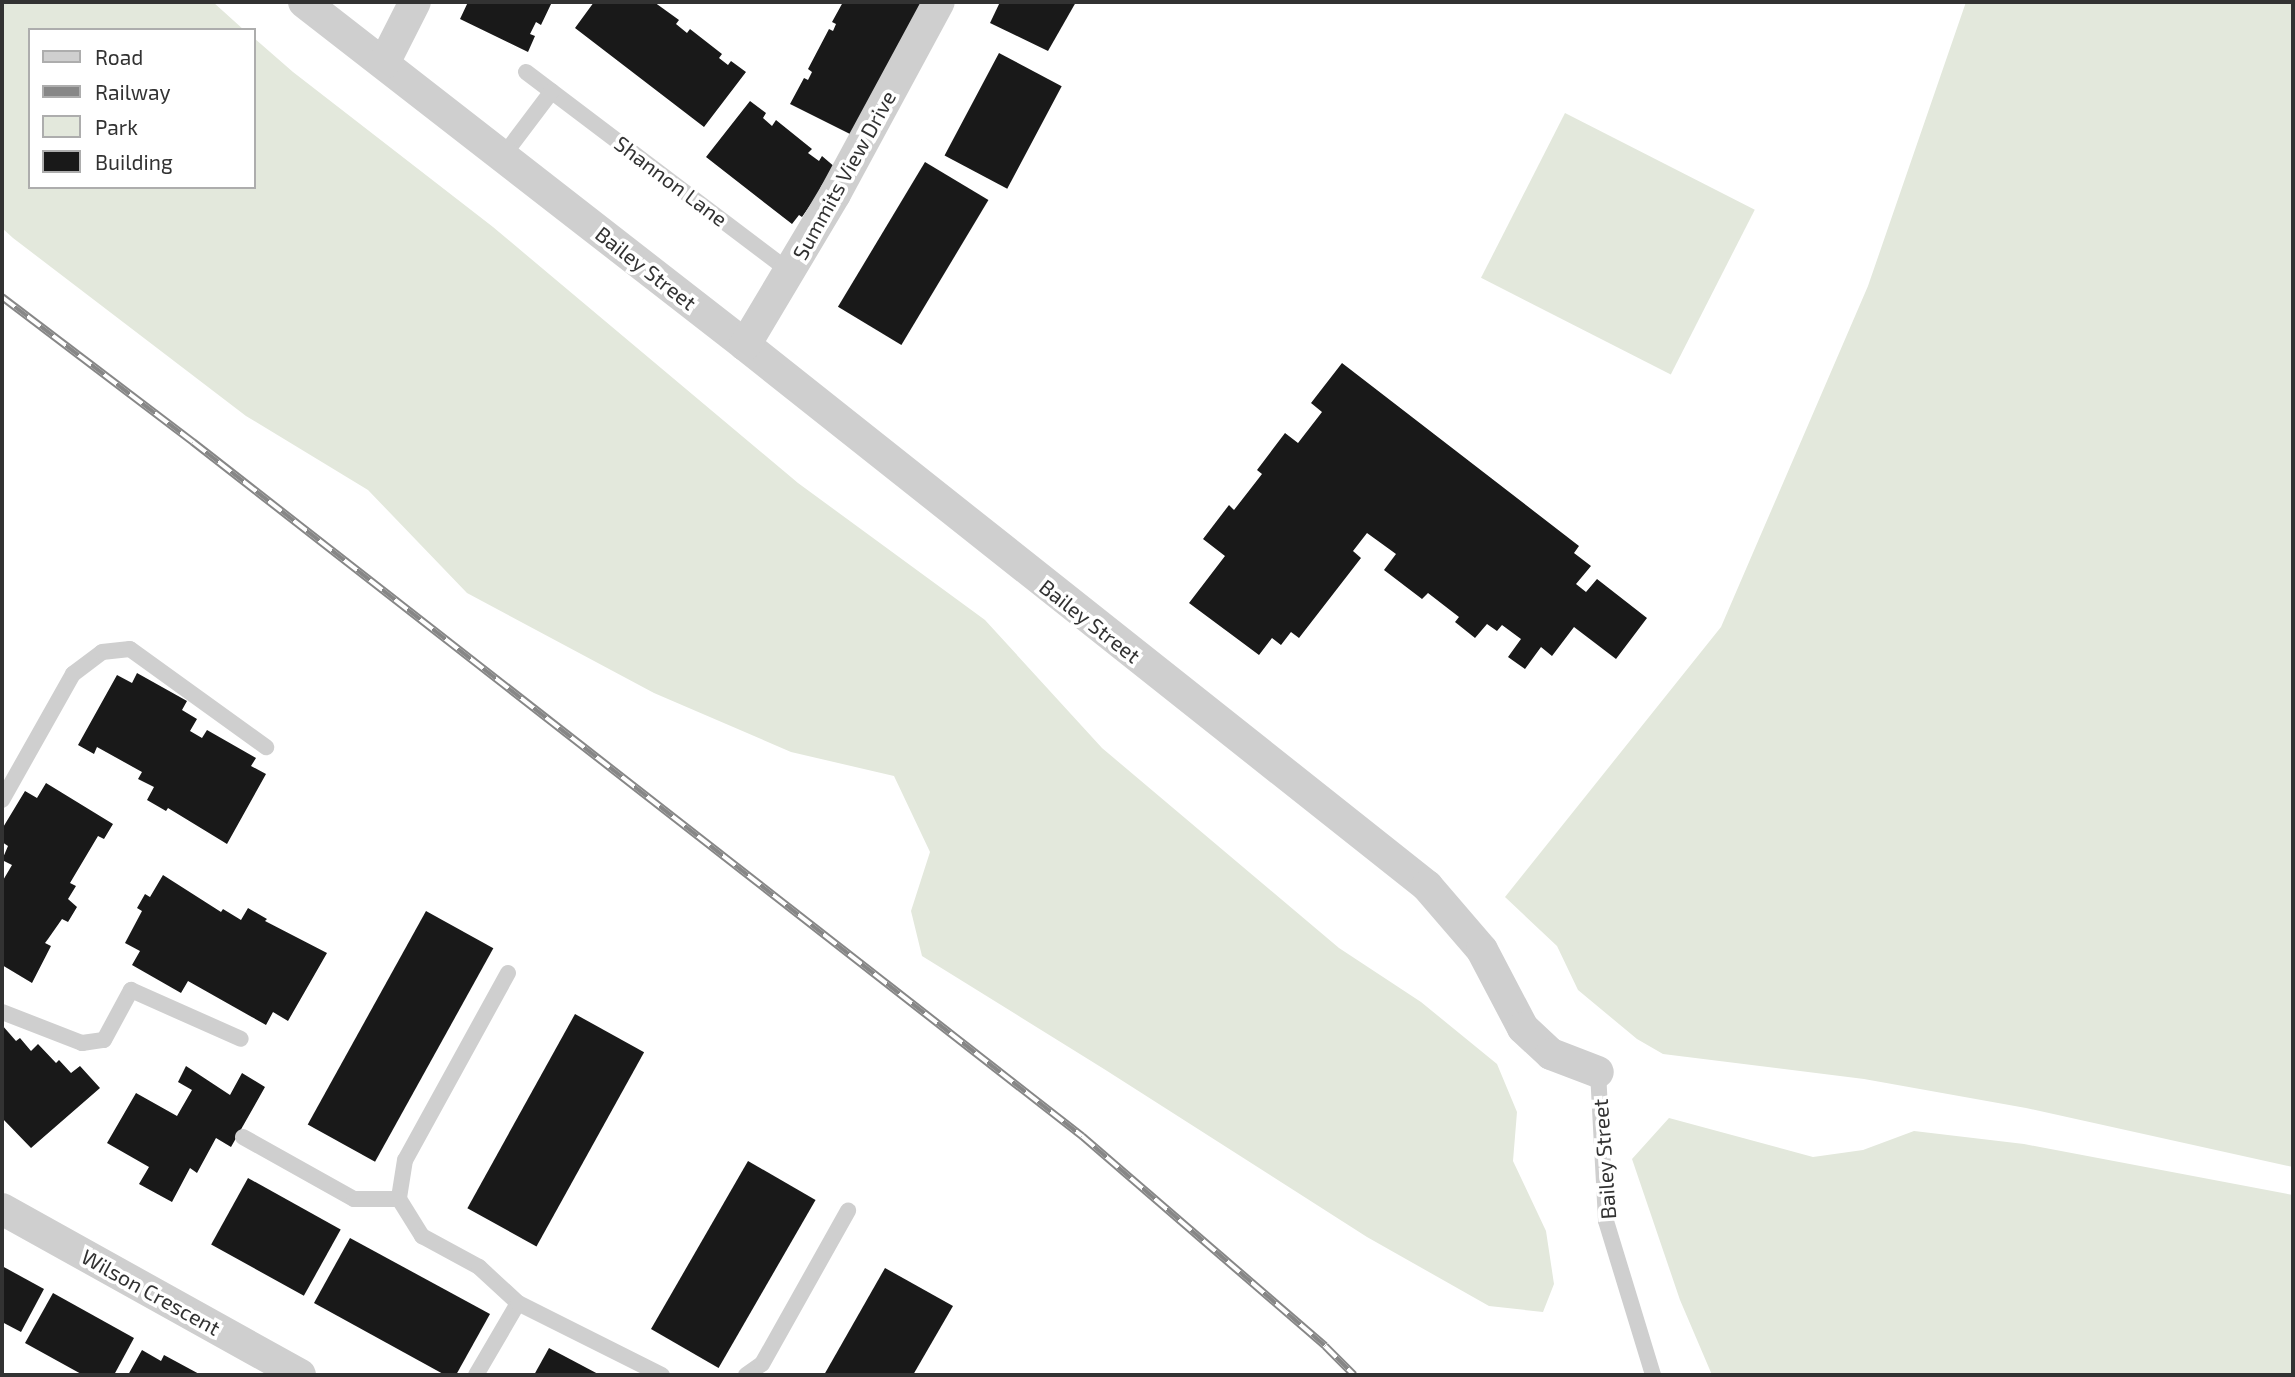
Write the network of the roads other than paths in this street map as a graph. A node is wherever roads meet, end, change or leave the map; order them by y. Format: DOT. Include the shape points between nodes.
graph roads {
  1 [pos="304,2"];
  2 [pos="415,2"];
  3 [pos="939,2"];
  4 [pos="384,63"];
  5 [pos="526,72"];
  6 [pos="552,91"];
  7 [pos="503,156"];
  8 [pos="790,272"];
  9 [pos="745,345"];
  10 [pos="266,747"];
  11 [pos="2,800"];
  12 [pos="508,973"];
  13 [pos="2,1012"];
  14 [pos="241,1039"];
  15 [pos="1598,1072"];
  16 [pos="243,1137"];
  17 [pos="399,1199"];
  18 [pos="2,1209"];
  19 [pos="848,1211"];
  20 [pos="518,1303"];
  21 [pos="300,1375"];
  22 [pos="476,1375"];
  23 [pos="662,1375"];
  24 [pos="746,1375"];
  25 [pos="1653,1375"];
  1 -- 4 [label="street, Bailey Street"];
  2 -- 4 [label="street"];
  3 -- 8 [label="street, Summits View Drive"];
  4 -- 7 [label="street, Bailey Street"];
  5 -- 6 [label="lane, Shannon Lane"];
  6 -- 7 [label="lane"];
  6 -- 8 [label="lane, Shannon Lane"];
  7 -- 9 [label="street, Bailey Street"];
  8 -- 9 [label="street, Summits View Drive"];
  9 -- 15 [label="street, Bailey Street" via="1427,886 1482,950 1523,1028 1551,1054"];
  10 -- 11 [label="lane" via="130,649 102,652 73,674"];
  12 -- 17 [label="lane" via="405,1160"];
  13 -- 14 [label="lane" via="82,1043 104,1041 131,990"];
  15 -- 25 [label="lane, Bailey Street" via="1606,1221"];
  16 -- 17 [label="lane" via="354,1199"];
  17 -- 20 [label="lane" via="422,1236 479,1268"];
  18 -- 21 [label="street, Wilson Crescent"];
  19 -- 24 [label="lane" via="762,1364"];
  20 -- 22 [label="lane"];
  20 -- 23 [label="lane"];
}
